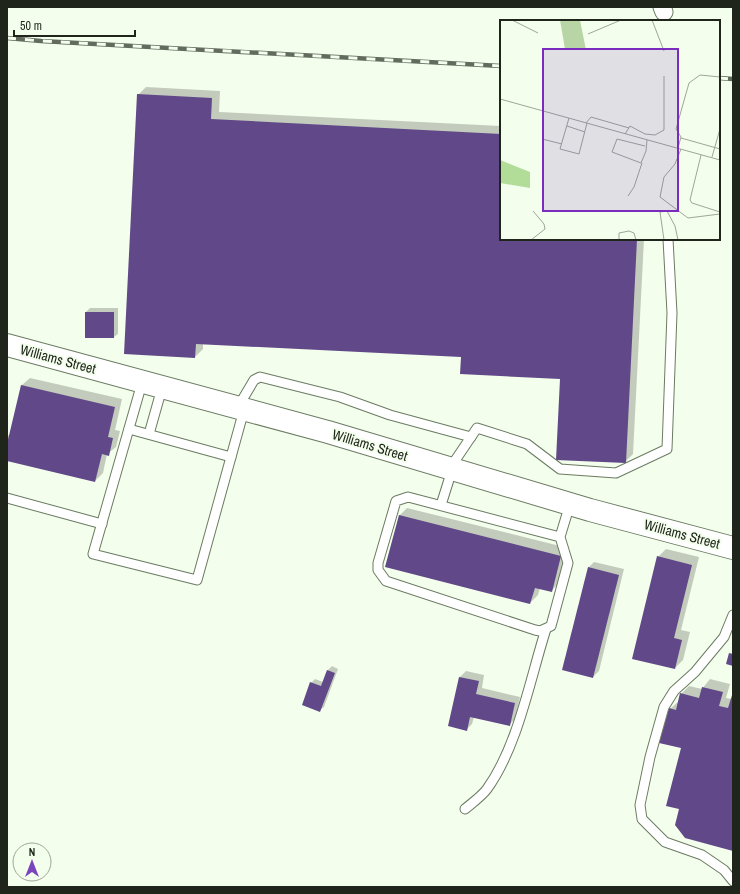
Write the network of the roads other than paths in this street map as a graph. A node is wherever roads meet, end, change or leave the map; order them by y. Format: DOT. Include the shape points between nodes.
graph roads {
  1 [pos="668,240"];
  2 [pos="7,345"];
  3 [pos="152,385"];
  4 [pos="241,409"];
  5 [pos="129,428"];
  6 [pos="149,434"];
  7 [pos="471,437"];
  8 [pos="231,457"];
  9 [pos="451,469"];
  10 [pos="7,498"];
  11 [pos="570,504"];
  12 [pos="441,505"];
  13 [pos="102,524"];
  14 [pos="560,537"];
  15 [pos="733,548"];
  16 [pos="733,614"];
  17 [pos="546,629"];
  18 [pos="465,809"];
  19 [pos="733,881"];
  1 -- 7 [label="lane" via="672,314 667,449 616,473 560,469 527,444 477,428"];
  2 -- 3 [label="street, Williams Street"];
  3 -- 4 [label="street, Williams Street"];
  3 -- 5 [label="lane"];
  3 -- 6 [label="lane"];
  4 -- 7 [label="lane" via="254,380 260,378 340,397"];
  4 -- 8 [label="lane"];
  4 -- 9 [label="street, Williams Street"];
  5 -- 6 [label="lane"];
  5 -- 13 [label="lane"];
  6 -- 8 [label="lane"];
  7 -- 9 [label="lane"];
  8 -- 13 [label="lane" via="197,580 93,554"];
  9 -- 11 [label="street, Williams Street"];
  9 -- 12 [label="lane"];
  10 -- 13 [label="lane"];
  11 -- 14 [label="lane"];
  11 -- 15 [label="street, Williams Street"];
  12 -- 14 [label="lane"];
  12 -- 17 [label="lane" via="408,497 396,501 378,564 382,577 386,581 534,630"];
  14 -- 17 [label="lane" via="568,564 551,626"];
  16 -- 19 [label="lane" via="724,637 695,672 674,691 664,707 640,805 642,819 665,842 702,855 724,870"];
  17 -- 18 [label="lane" via="524,700 521,719 504,757 486,790"];
}
